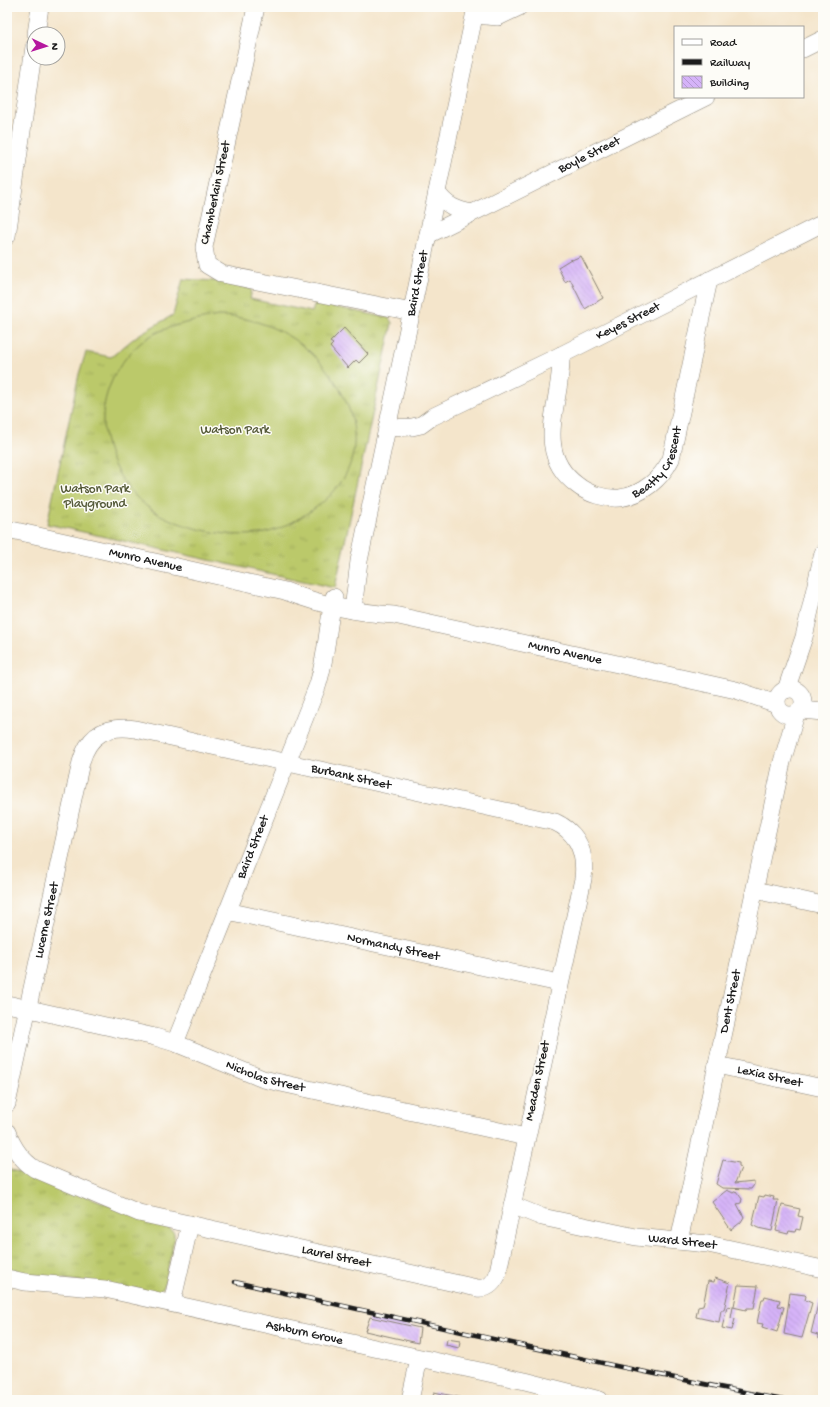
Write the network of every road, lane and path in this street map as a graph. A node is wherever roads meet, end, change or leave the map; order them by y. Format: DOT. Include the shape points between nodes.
graph roads {
  1 [pos="40,7"];
  2 [pos="256,7"];
  3 [pos="519,7"];
  4 [pos="476,11"];
  5 [pos="37,26"];
  6 [pos="823,39"];
  7 [pos="804,48"];
  8 [pos="31,66"];
  9 [pos="704,98"];
  10 [pos="437,192"];
  11 [pos="472,213"];
  12 [pos="823,223"];
  13 [pos="428,235"];
  14 [pos="7,236"];
  15 [pos="709,280"];
  16 [pos="412,312"];
  17 [pos="561,355"];
  18 [pos="389,420"];
  19 [pos="7,529"];
  20 [pos="823,553"];
  21 [pos="343,603"];
  22 [pos="791,702"];
  23 [pos="823,706"];
  24 [pos="823,712"];
  25 [pos="94,739"];
  26 [pos="286,762"];
  27 [pos="584,866"];
  28 [pos="755,890"];
  29 [pos="823,905"];
  30 [pos="227,911"];
  31 [pos="559,984"];
  32 [pos="7,1004"];
  33 [pos="27,1009"];
  34 [pos="175,1043"];
  35 [pos="717,1065"];
  36 [pos="823,1088"];
  37 [pos="7,1104"];
  38 [pos="9,1137"];
  39 [pos="526,1137"];
  40 [pos="510,1210"];
  41 [pos="186,1223"];
  42 [pos="679,1241"];
  43 [pos="823,1269"];
  44 [pos="7,1278"];
  45 [pos="482,1289"];
  46 [pos="168,1302"];
  47 [pos="419,1359"];
  48 [pos="410,1400"];
  49 [pos="600,1400"];
  1 -- 5 [label="street"];
  2 -- 16 [label="street, Chamberlain Street" via="204,247 207,265 222,274"];
  3 -- 4 [label="street" via="498,17"];
  4 -- 10 [label="street, Baird Street"];
  6 -- 7 [label="street"];
  8 -- 14 [label="street"];
  9 -- 11 [label="street, Boyle Street"];
  10 -- 11 [label="street" via="449,206"];
  10 -- 13 [label="street, Baird Street"];
  11 -- 13 [label="street, Boyle Street"];
  12 -- 15 [label="street, Keyes Street"];
  13 -- 16 [label="street, Baird Street"];
  15 -- 17 [label="street, Keyes Street"];
  15 -- 17 [label="street, Beatty Crescent" via="671,459 661,475 638,493 612,498 588,492 571,481 558,464 551,445 551,435 561,376"];
  16 -- 18 [label="street, Baird Street"];
  17 -- 18 [label="street, Keyes Street" via="432,417 400,417"];
  18 -- 21 [label="street, Baird Street" via="359,561"];
  19 -- 21 [label="street, Munro Avenue" via="285,591 308,600"];
  20 -- 22 [label="street, Dent Street"];
  21 -- 22 [label="street, Munro Avenue" via="373,614 394,615 549,647"];
  21 -- 26 [label="street, Baird Street" via="318,681"];
  22 -- 23 [label="street, Munro Avenue"];
  22 -- 24 [label="street, Munro Avenue"];
  22 -- 28 [label="street, Dent Street" via="782,762"];
  25 -- 26 [label="street, Burbank Street" via="109,730 124,728"];
  25 -- 33 [label="street, Lucerne Street" via="84,752 81,762"];
  26 -- 27 [label="street, Burbank Street" via="555,822 577,840 582,850"];
  26 -- 30 [label="street, Baird Street"];
  27 -- 31 [label="street, Meaden Street"];
  28 -- 29 [label="street"];
  28 -- 35 [label="street, Dent Street"];
  30 -- 31 [label="street, Normandy Street"];
  30 -- 34 [label="street, Baird Street"];
  31 -- 39 [label="street, Meaden Street"];
  32 -- 33 [label="street, Nicholas Street"];
  33 -- 34 [label="street, Nicholas Street"];
  33 -- 37 [label="street, Lucerne Street"];
  34 -- 39 [label="street, Nicholas Street" via="263,1079"];
  35 -- 36 [label="street, Lexia Street"];
  35 -- 42 [label="street, Dent Street"];
  38 -- 41 [label="street, Laurel Street" via="24,1161 42,1173 129,1210"];
  39 -- 40 [label="street, Meaden Street"];
  40 -- 42 [label="street, Ward Street" via="636,1237"];
  40 -- 45 [label="street, Meaden Street" via="496,1276 491,1285"];
  41 -- 45 [label="street, Laurel Street"];
  41 -- 46 [label="street"];
  42 -- 43 [label="street, Ward Street" via="708,1244"];
  44 -- 46 [label="street, Ashburn Grove" via="105,1289"];
  46 -- 47 [label="street, Ashburn Grove"];
  47 -- 48 [label="street"];
  47 -- 49 [label="street, Ashburn Grove"];
}
